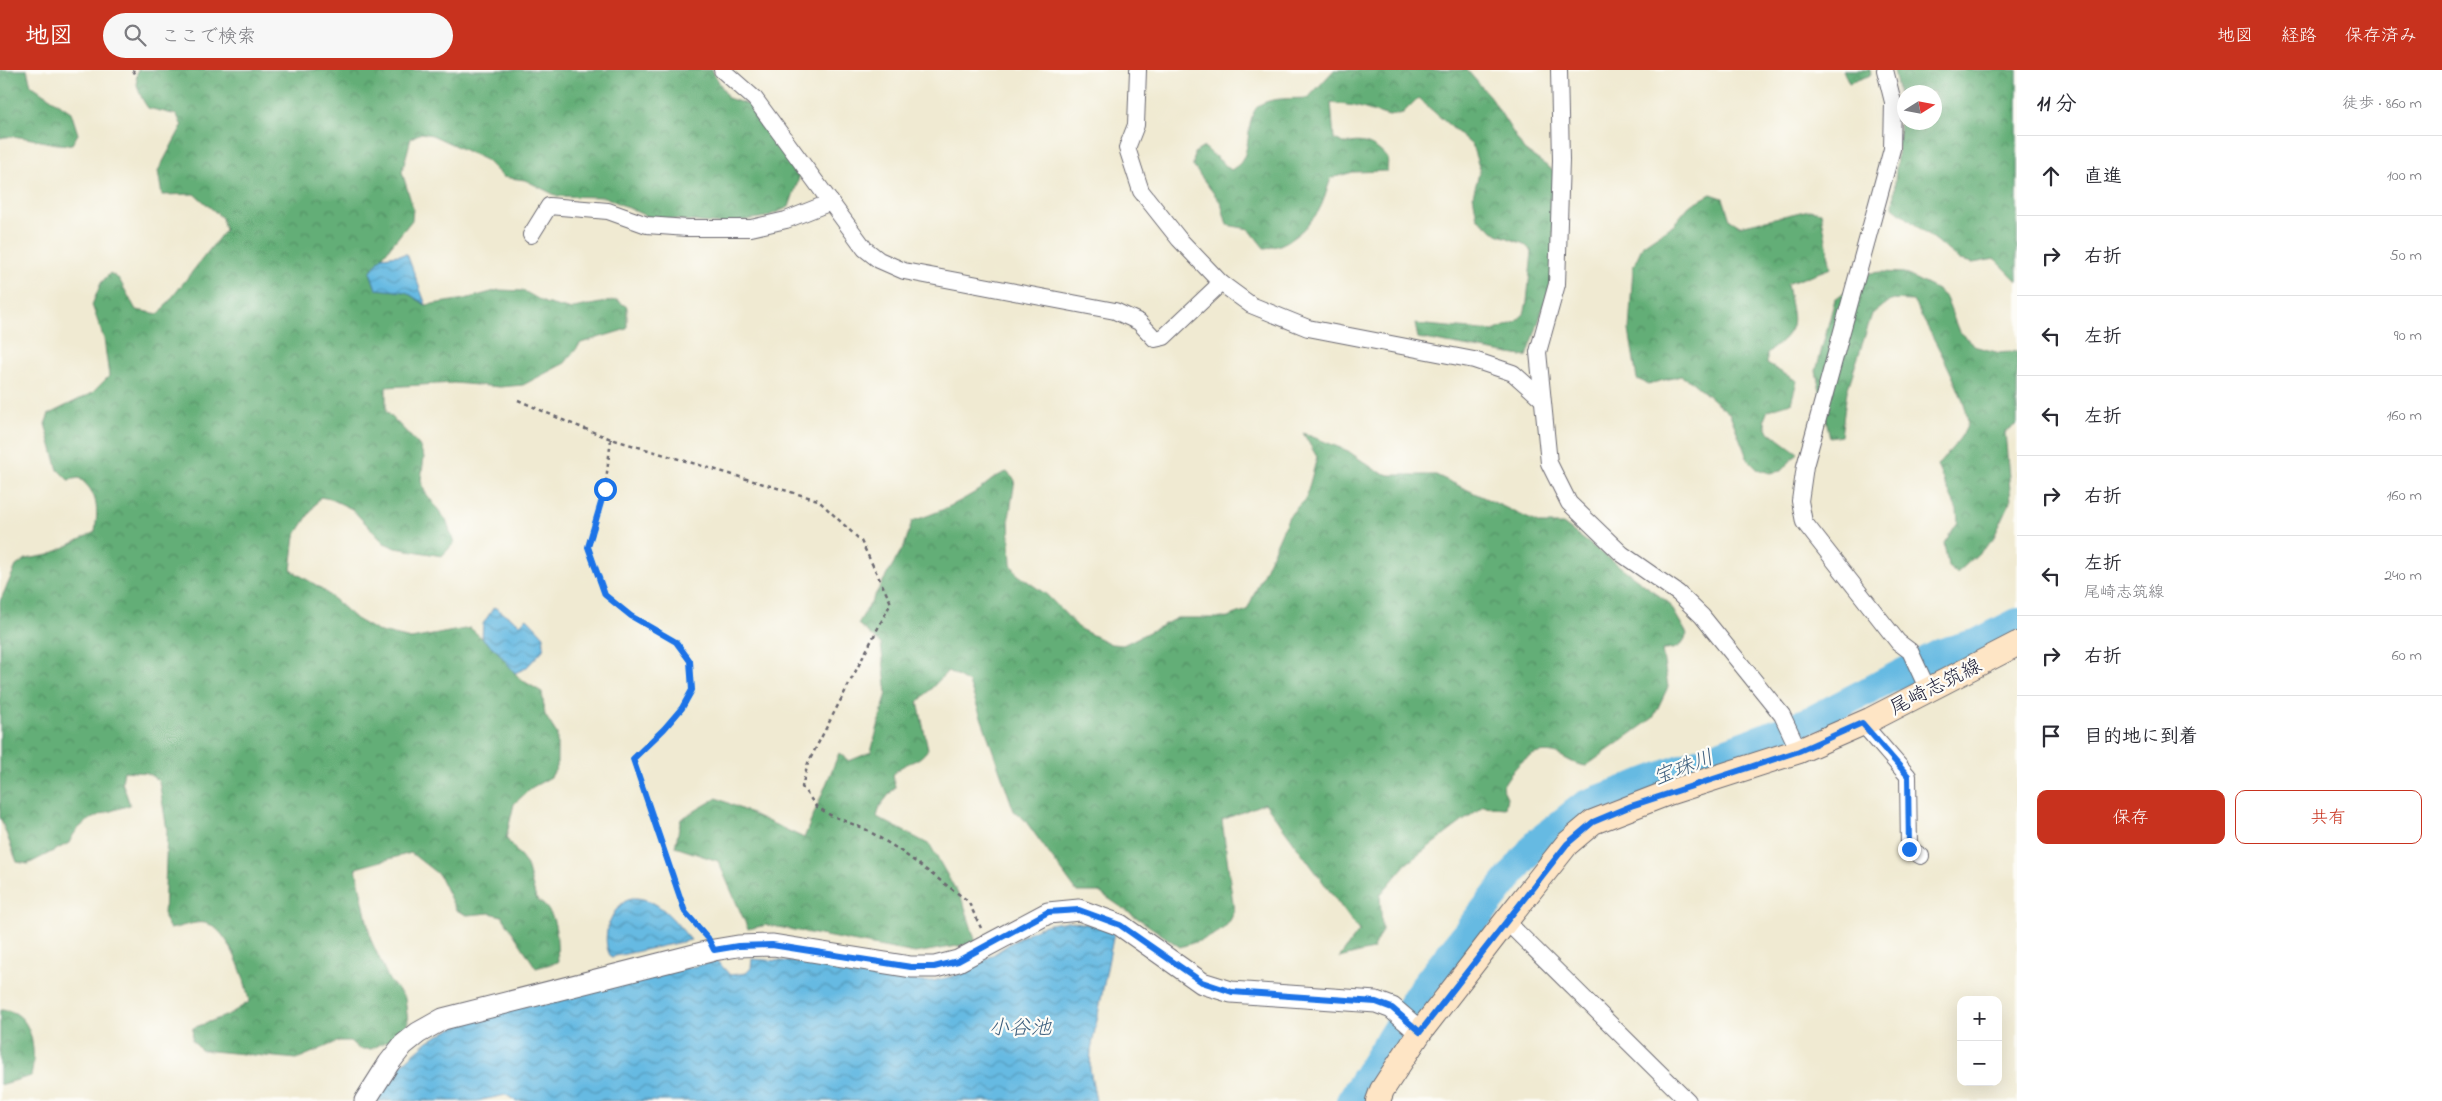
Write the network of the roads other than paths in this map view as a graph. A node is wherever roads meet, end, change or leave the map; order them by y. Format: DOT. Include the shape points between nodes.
graph roads {
  1 [pos="722,70"];
  2 [pos="1138,70"];
  3 [pos="1559,70"];
  4 [pos="1886,70"];
  5 [pos="831,202"];
  6 [pos="531,235"];
  7 [pos="1221,283"];
  8 [pos="1542,399"];
  9 [pos="2017,644"];
  10 [pos="1924,683"];
  11 [pos="1862,723"];
  12 [pos="1796,746"];
  13 [pos="1921,856"];
  14 [pos="1506,920"];
  15 [pos="1417,1029"];
  16 [pos="365,1101"];
  17 [pos="1378,1101"];
  18 [pos="1688,1101"];
  1 -- 5 [label="street" via="755,99"];
  2 -- 7 [label="street" via="1136,125 1127,148 1141,191 1178,239"];
  3 -- 8 [label="street" via="1561,160 1557,284 1538,352"];
  4 -- 10 [label="street" via="1893,102 1892,149 1817,415 1800,500 1804,522 1898,642 1910,651"];
  5 -- 6 [label="street" via="786,220 751,228 647,225 608,212 549,206"];
  5 -- 7 [label="street" via="865,249 879,260 904,270 1115,310 1139,322 1156,339 1164,337"];
  7 -- 8 [label="street" via="1251,305 1308,328 1474,360 1513,373"];
  8 -- 12 [label="street" via="1549,462 1569,503 1622,554 1678,593 1702,616 1782,715"];
  9 -- 10 [label="main road, 尾崎志筑線"];
  10 -- 11 [label="main road, 尾崎志筑線"];
  11 -- 12 [label="main road, 尾崎志筑線"];
  11 -- 13 [label="street" via="1908,776 1909,849"];
  12 -- 14 [label="main road, 尾崎志筑線" via="1593,822 1567,844"];
  14 -- 15 [label="main road, 尾崎志筑線"];
  14 -- 18 [label="street"];
  15 -- 16 [label="street" via="1392,1008 1376,1002 1232,992 1202,982 1120,925 1079,910 1048,912 958,961 934,967 911,967 772,945 738,946 443,1019 403,1045"];
  15 -- 17 [label="main road, 尾崎志筑線"];
}
